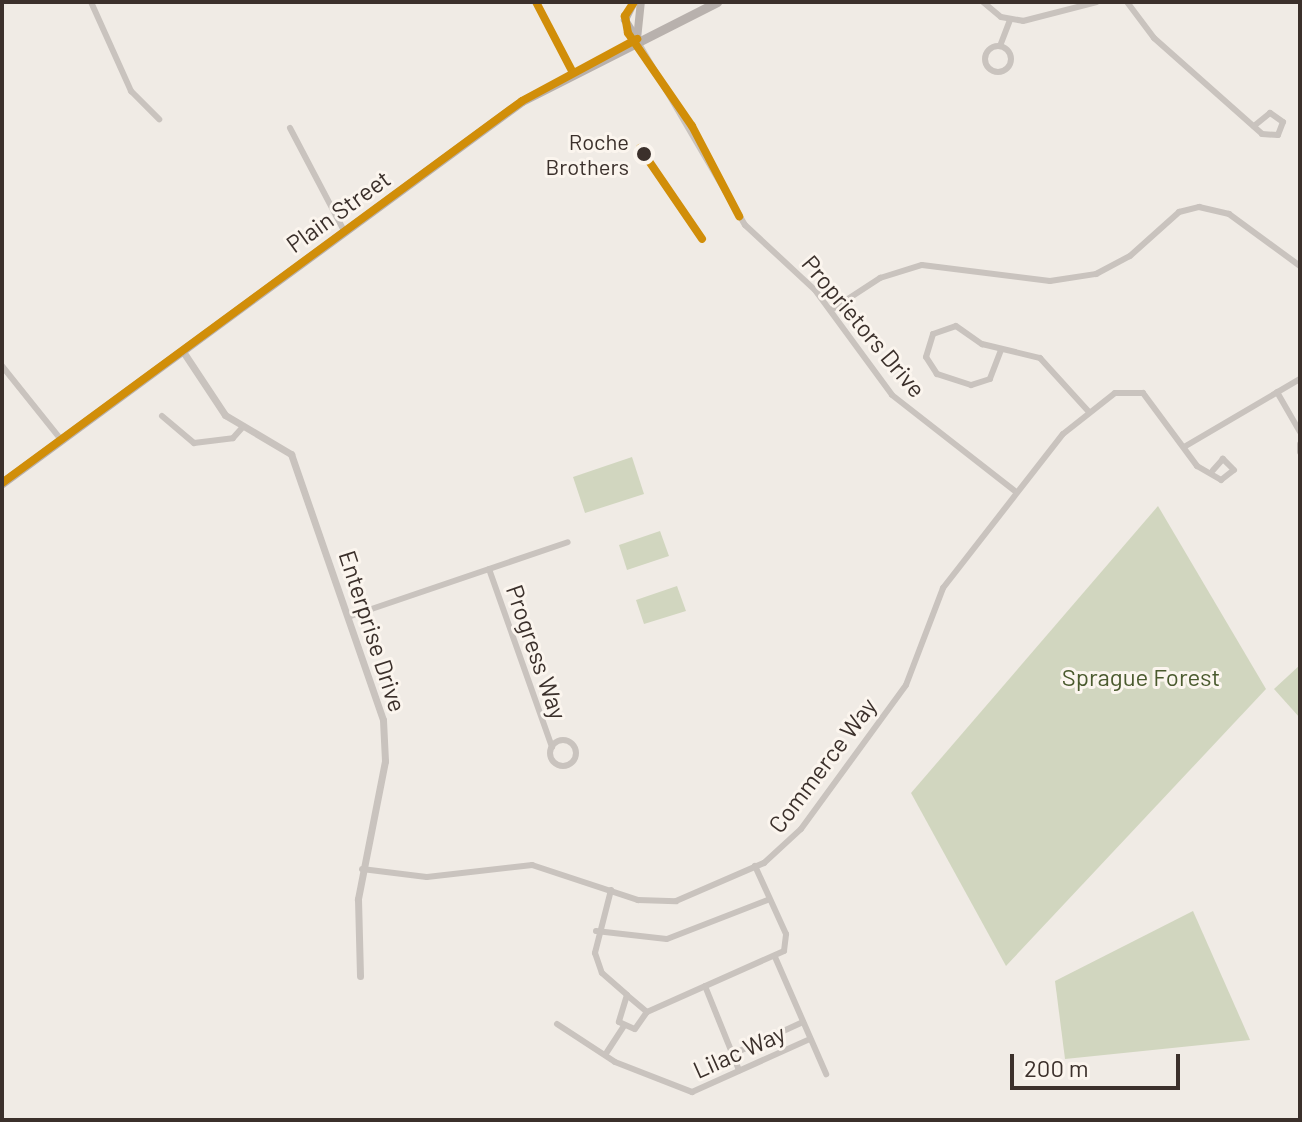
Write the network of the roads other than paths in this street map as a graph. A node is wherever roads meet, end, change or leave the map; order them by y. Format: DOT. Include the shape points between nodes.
graph roads {
  1 [pos="91,2"];
  2 [pos="634,2"];
  3 [pos="641,2"];
  4 [pos="717,2"];
  5 [pos="983,2"];
  6 [pos="1097,2"];
  7 [pos="1127,2"];
  8 [pos="1010,20"];
  9 [pos="637,39"];
  10 [pos="1000,46"];
  11 [pos="159,119"];
  12 [pos="1254,126"];
  13 [pos="290,128"];
  14 [pos="344,231"];
  15 [pos="1300,266"];
  16 [pos="831,310"];
  17 [pos="182,350"];
  18 [pos="1001,350"];
  19 [pos="2,366"];
  20 [pos="1300,379"];
  21 [pos="1277,392"];
  22 [pos="1089,412"];
  23 [pos="162,416"];
  24 [pos="243,427"];
  25 [pos="1300,432"];
  26 [pos="62,441"];
  27 [pos="1300,444"];
  28 [pos="1184,447"];
  29 [pos="1300,452"];
  30 [pos="1213,470"];
  31 [pos="2,483"];
  32 [pos="1016,492"];
  33 [pos="568,542"];
  34 [pos="489,569"];
  35 [pos="348,617"];
  36 [pos="552,747"];
  37 [pos="755,866"];
  38 [pos="362,869"];
  39 [pos="611,890"];
  40 [pos="770,899"];
  41 [pos="596,931"];
  42 [pos="775,957"];
  43 [pos="360,976"];
  44 [pos="705,986"];
  45 [pos="627,995"];
  46 [pos="647,1012"];
  47 [pos="803,1022"];
  48 [pos="557,1024"];
  49 [pos="623,1027"];
  50 [pos="810,1039"];
  51 [pos="607,1052"];
  52 [pos="733,1054"];
  53 [pos="739,1070"];
  54 [pos="826,1074"];
  1 -- 11 [label="street" via="131,91"];
  2 -- 9 [label="main road" via="625,20"];
  3 -- 9 [label="main road"];
  4 -- 9 [label="main road, Plain Street"];
  5 -- 8 [label="street"];
  6 -- 8 [label="street"];
  7 -- 12 [label="street" via="1154,38"];
  8 -- 10 [label="street"];
  9 -- 14 [label="main road, Plain Street" via="531,95"];
  9 -- 16 [label="street, Proprietors Drive" via="739,216"];
  10 -- 10 [label="street" via="1011,62 994,72 985,54"];
  12 -- 12 [label="street" via="1270,113 1283,125 1272,137"];
  13 -- 14 [label="street"];
  14 -- 17 [label="main road, Plain Street"];
  15 -- 16 [label="street" via="1229,214 1199,207 1179,212 1130,256 1096,274 1050,281 922,265 880,278"];
  16 -- 32 [label="street, Proprietors Drive" via="892,395"];
  17 -- 24 [label="street, Enterprise Drive" via="206,393"];
  17 -- 26 [label="main road, Plain Street"];
  18 -- 18 [label="street" via="990,379 971,385 937,374 926,357 933,334 956,326"];
  18 -- 22 [label="street" via="1040,358"];
  19 -- 26 [label="street"];
  20 -- 21 [label="street"];
  21 -- 25 [label="street"];
  21 -- 28 [label="street"];
  22 -- 28 [label="street, Commerce Way" via="1115,393 1143,393"];
  22 -- 32 [label="street, Commerce Way"];
  23 -- 24 [label="street" via="194,443 233,438"];
  24 -- 35 [label="street, Enterprise Drive" via="291,454"];
  26 -- 31 [label="main road, Plain Street"];
  27 -- 29 [label="street"];
  28 -- 30 [label="street" via="1197,466"];
  32 -- 37 [label="street, Commerce Way" via="943,588 906,685 801,829"];
  33 -- 34 [label="street"];
  34 -- 35 [label="street"];
  34 -- 36 [label="street, Progress Way"];
  35 -- 38 [label="street, Enterprise Drive" via="386,742"];
  36 -- 36 [label="street, Progress Way" via="569,742 573,759 558,765"];
  37 -- 39 [label="street, Commerce Way" via="676,901"];
  37 -- 40 [label="street"];
  38 -- 39 [label="street, Commerce Way" via="427,877 532,865"];
  38 -- 43 [label="street, Enterprise Drive"];
  39 -- 41 [label="street"];
  40 -- 41 [label="street" via="667,939"];
  40 -- 42 [label="street" via="788,944"];
  41 -- 45 [label="street" via="597,964"];
  42 -- 44 [label="street"];
  42 -- 47 [label="street"];
  44 -- 46 [label="street"];
  44 -- 52 [label="street"];
  45 -- 46 [label="street"];
  45 -- 49 [label="street" via="617,1016"];
  46 -- 49 [label="street" via="643,1025"];
  47 -- 50 [label="street"];
  47 -- 52 [label="street"];
  48 -- 51 [label="street, Lilac Way"];
  49 -- 51 [label="street"];
  50 -- 53 [label="street, Lilac Way"];
  50 -- 54 [label="street"];
  51 -- 53 [label="street, Lilac Way" via="692,1092"];
  52 -- 53 [label="street"];
}
